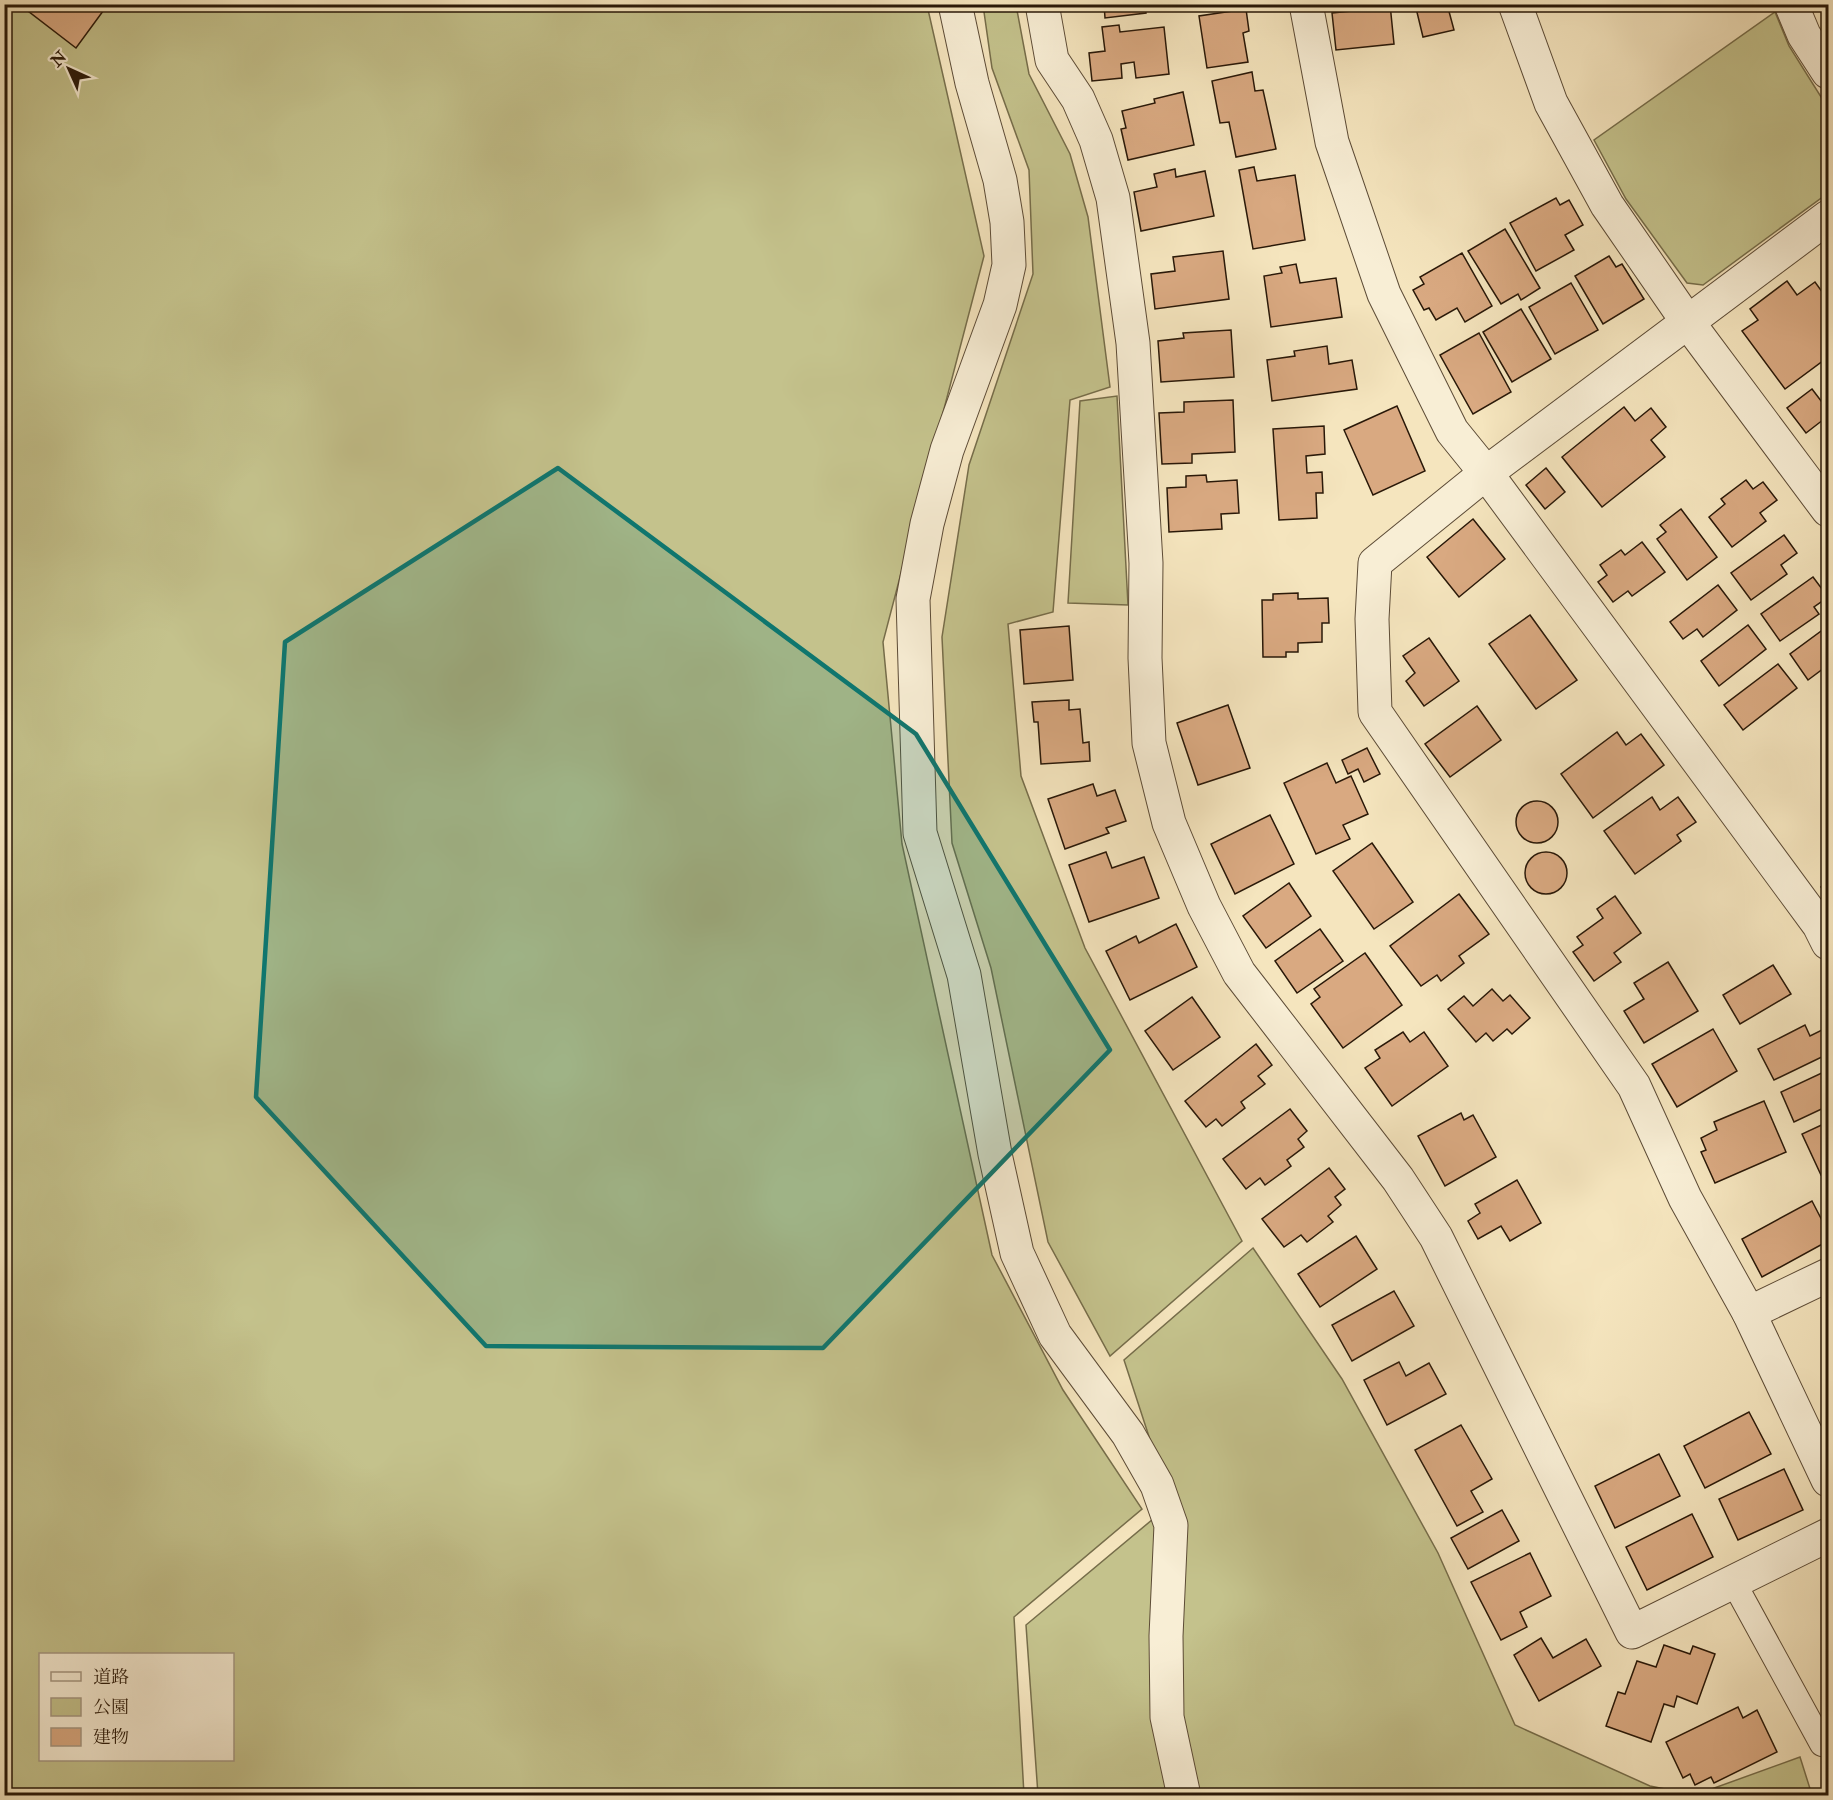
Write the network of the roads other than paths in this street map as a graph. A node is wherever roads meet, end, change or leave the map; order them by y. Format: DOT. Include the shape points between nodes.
graph roads {
  1 [pos="955,4"];
  2 [pos="1042,4"];
  3 [pos="1306,4"];
  4 [pos="1515,4"];
  5 [pos="1791,4"];
  6 [pos="1828,72"];
  7 [pos="1828,217"];
  8 [pos="1687,321"];
  9 [pos="1486,473"];
  10 [pos="1828,510"];
  11 [pos="1828,943"];
  12 [pos="1828,1275"];
  13 [pos="1749,1313"];
  14 [pos="1828,1480"];
  15 [pos="1828,1535"];
  16 [pos="1734,1583"];
  17 [pos="1822,1744"];
  18 [pos="1184,1796"];
  1 -- 18 [label="street" via="972,83 1000,180 1009,265 1000,305 947,450 927,524 913,599 920,833 964,975 995,1154 1017,1253 1055,1335 1128,1434 1157,1485 1171,1525 1167,1717"];
  2 -- 16 [label="street" via="1052,60 1078,99 1096,140 1113,198 1133,342 1146,562 1149,743 1169,823 1204,906 1239,973 1398,1179 1436,1237 1632,1632"];
  3 -- 9 [label="street" via="1332,142 1384,294 1452,431"];
  4 -- 8 [label="street" via="1551,104 1607,205"];
  5 -- 6 [label="street" via="1804,35"];
  7 -- 8 [label="street"];
  8 -- 9 [label="street"];
  8 -- 10 [label="street"];
  9 -- 11 [label="street" via="1819,925"];
  9 -- 13 [label="street" via="1376,563 1372,619 1375,712 1634,1086 1685,1198"];
  12 -- 13 [label="street"];
  13 -- 14 [label="street"];
  15 -- 16 [label="street"];
  16 -- 17 [label="lane"];
}
